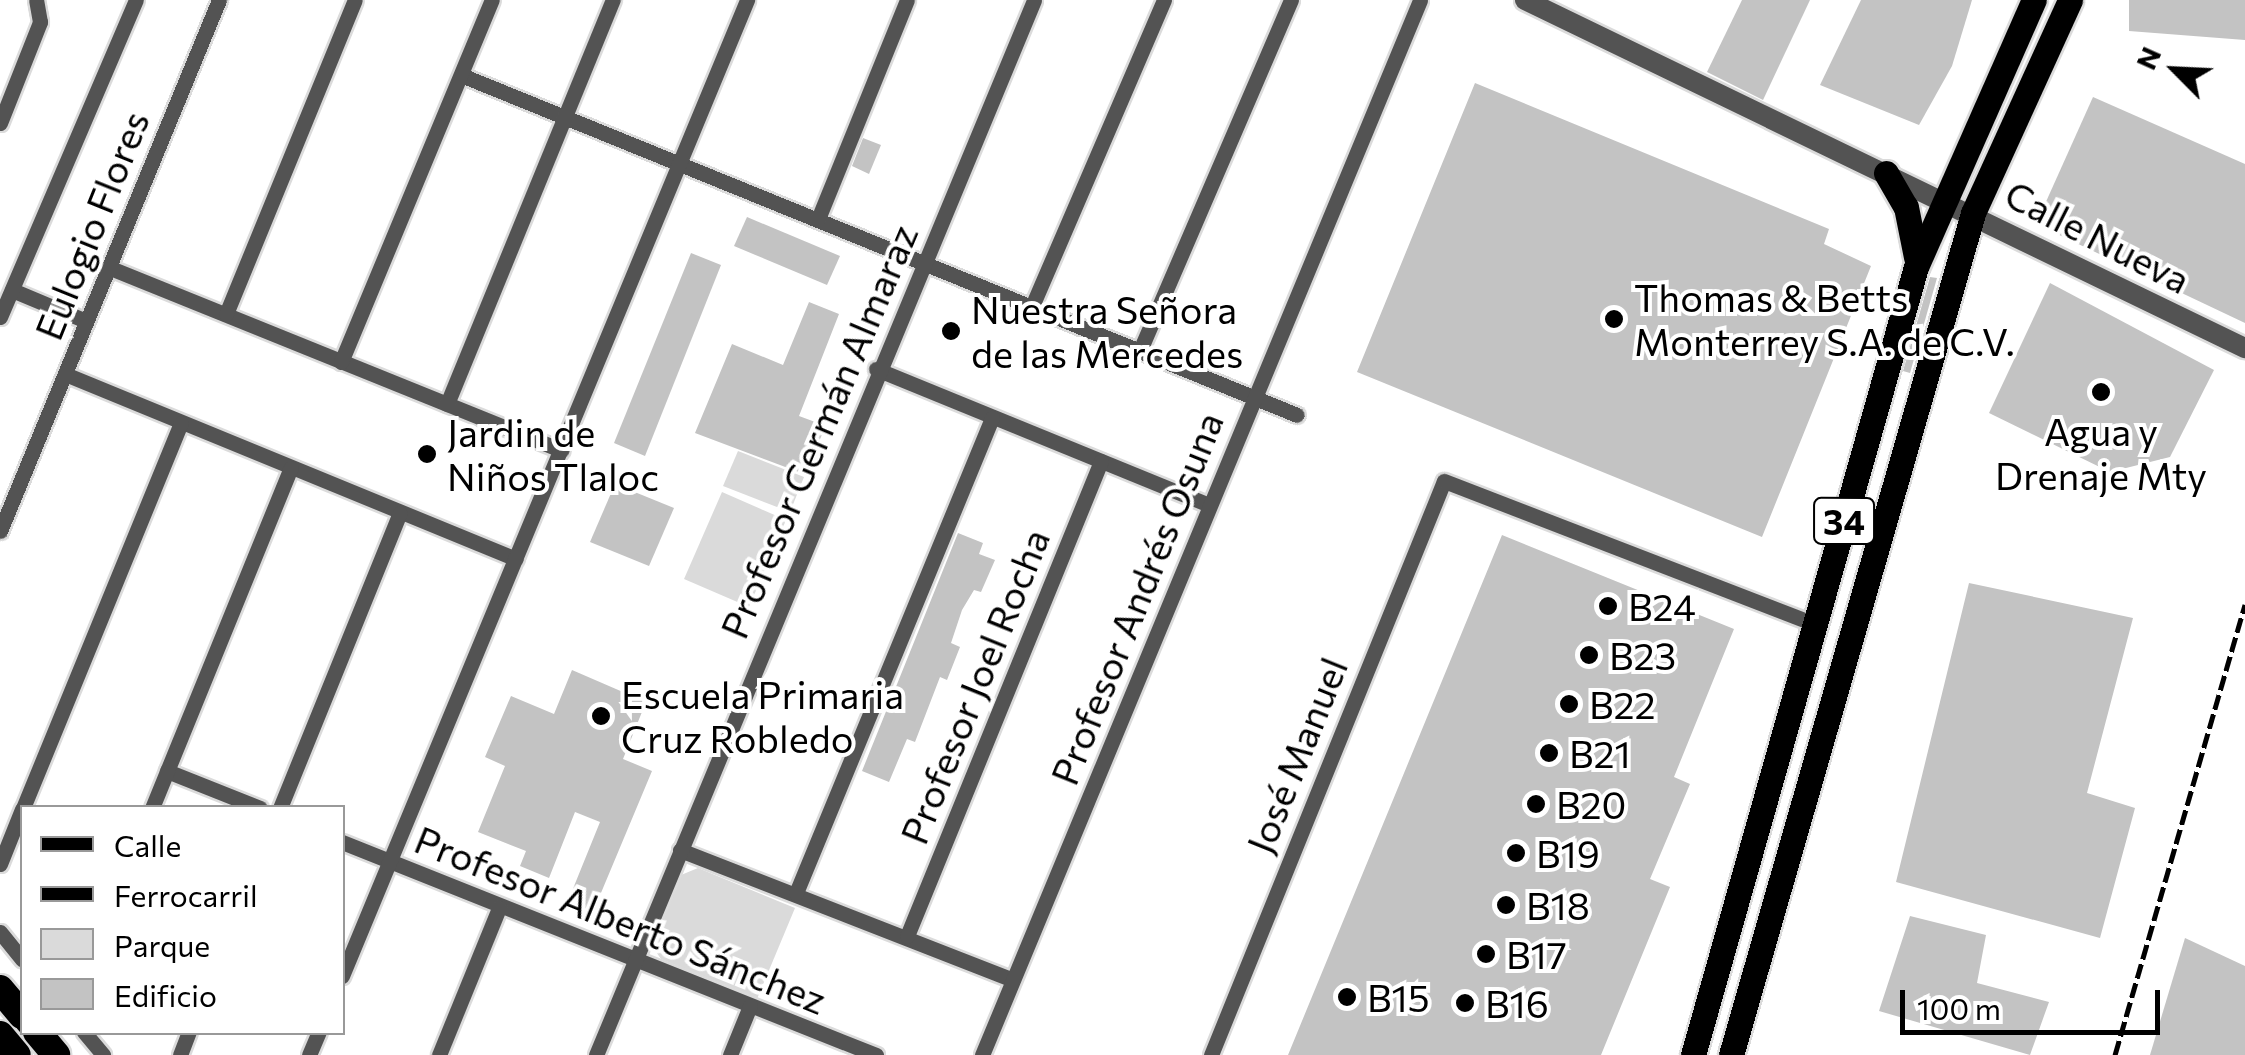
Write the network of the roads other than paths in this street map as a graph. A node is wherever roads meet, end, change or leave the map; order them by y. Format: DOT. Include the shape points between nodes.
graph roads {
  1 [pos="36,0"];
  2 [pos="136,0"];
  3 [pos="219,0"];
  4 [pos="354,0"];
  5 [pos="492,0"];
  6 [pos="613,0"];
  7 [pos="747,0"];
  8 [pos="907,0"];
  9 [pos="1034,0"];
  10 [pos="1164,0"];
  11 [pos="1291,0"];
  12 [pos="1420,0"];
  13 [pos="1525,0"];
  14 [pos="2034,0"];
  15 [pos="2070,0"];
  16 [pos="461,75"];
  17 [pos="565,116"];
  18 [pos="0,123"];
  19 [pos="678,162"];
  20 [pos="1886,173"];
  21 [pos="1942,198"];
  22 [pos="1974,213"];
  23 [pos="818,219"];
  24 [pos="923,262"];
  25 [pos="108,266"];
  26 [pos="1916,267"];
  27 [pos="12,290"];
  28 [pos="1033,304"];
  29 [pos="226,314"];
  30 [pos="0,317"];
  31 [pos="86,321"];
  32 [pos="1141,348"];
  33 [pos="2245,348"];
  34 [pos="341,362"];
  35 [pos="876,370"];
  36 [pos="65,374"];
  37 [pos="1254,397"];
  38 [pos="447,404"];
  39 [pos="1297,415"];
  40 [pos="992,418"];
  41 [pos="181,424"];
  42 [pos="561,450"];
  43 [pos="1101,461"];
  44 [pos="291,468"];
  45 [pos="1209,505"];
  46 [pos="400,513"];
  47 [pos="0,531"];
  48 [pos="515,558"];
  49 [pos="1815,624"];
  50 [pos="167,771"];
  51 [pos="24,805"];
  52 [pos="153,805"];
  53 [pos="252,805"];
  54 [pos="281,805"];
  55 [pos="20,815"];
  56 [pos="345,843"];
  57 [pos="680,850"];
  58 [pos="391,862"];
  59 [pos="0,864"];
  60 [pos="796,893"];
  61 [pos="499,908"];
  62 [pos="0,932"];
  63 [pos="907,936"];
  64 [pos="20,957"];
  65 [pos="634,962"];
  66 [pos="345,969"];
  67 [pos="1014,980"];
  68 [pos="0,988"];
  69 [pos="750,1006"];
  70 [pos="20,1013"];
  71 [pos="0,1035"];
  72 [pos="39,1035"];
  73 [pos="86,1035"];
  74 [pos="865,1053"];
  75 [pos="17,1055"];
  76 [pos="56,1055"];
  77 [pos="103,1055"];
  78 [pos="439,1055"];
  79 [pos="596,1055"];
  80 [pos="730,1055"];
  81 [pos="982,1055"];
  82 [pos="1210,1055"];
  83 [pos="1694,1055"];
  84 [pos="1731,1055"];
  1 -- 18 [label="street" via="40,22"];
  2 -- 27 [label="street"];
  3 -- 25 [label="street, Eulogio Flores"];
  4 -- 29 [label="street"];
  5 -- 16 [label="street"];
  6 -- 17 [label="street"];
  7 -- 19 [label="street"];
  8 -- 23 [label="street"];
  9 -- 24 [label="street, Profesor Germán Almaraz"];
  10 -- 28 [label="street"];
  11 -- 32 [label="street"];
  12 -- 37 [label="street, Profesor Andrés Osuna"];
  13 -- 20 [label="street, Calle Nueva"];
  14 -- 21 [label="main road, 34"];
  15 -- 22 [label="main road, 34"];
  16 -- 17 [label="street"];
  16 -- 34 [label="street"];
  17 -- 19 [label="street"];
  17 -- 38 [label="street"];
  19 -- 23 [label="street"];
  19 -- 42 [label="street"];
  20 -- 21 [label="street, Calle Nueva"];
  20 -- 26 [label="main road" via="1912,226"];
  21 -- 22 [label="street, Calle Nueva"];
  21 -- 26 [label="main road, 34"];
  22 -- 33 [label="street, Calle Nueva"];
  22 -- 84 [label="main road, 34"];
  23 -- 24 [label="street"];
  24 -- 28 [label="street"];
  24 -- 35 [label="street, Profesor Germán Almaraz"];
  25 -- 29 [label="street"];
  25 -- 31 [label="street, Eulogio Flores"];
  26 -- 49 [label="main road, 34"];
  27 -- 30 [label="street"];
  27 -- 31 [label="street"];
  28 -- 32 [label="street"];
  29 -- 34 [label="street"];
  31 -- 36 [label="street, Eulogio Flores"];
  32 -- 37 [label="street"];
  34 -- 38 [label="street"];
  35 -- 40 [label="street"];
  35 -- 57 [label="street, Profesor Germán Almaraz"];
  36 -- 41 [label="street"];
  36 -- 47 [label="street, Eulogio Flores"];
  37 -- 39 [label="street"];
  37 -- 45 [label="street, Profesor Andrés Osuna"];
  38 -- 42 [label="street"];
  40 -- 43 [label="street"];
  40 -- 60 [label="street"];
  41 -- 44 [label="street"];
  41 -- 51 [label="street"];
  42 -- 48 [label="street"];
  43 -- 45 [label="street"];
  43 -- 63 [label="street, Profesor Joel Rocha"];
  44 -- 46 [label="street"];
  44 -- 50 [label="street"];
  45 -- 67 [label="street, Profesor Andrés Osuna"];
  46 -- 48 [label="street"];
  46 -- 54 [label="street"];
  48 -- 58 [label="street"];
  49 -- 82 [label="street, José Manuel" via="1444,481"];
  49 -- 83 [label="main road, 34"];
  50 -- 52 [label="street"];
  50 -- 53 [label="street"];
  55 -- 59 [label="street"];
  56 -- 58 [label="street, Profesor Alberto Sánchez"];
  57 -- 60 [label="street"];
  57 -- 65 [label="street, Profesor Germán Almaraz"];
  58 -- 61 [label="street, Profesor Alberto Sánchez"];
  58 -- 66 [label="street"];
  60 -- 63 [label="street"];
  61 -- 65 [label="street, Profesor Alberto Sánchez"];
  61 -- 78 [label="street"];
  62 -- 64 [label="street"];
  63 -- 67 [label="street"];
  65 -- 69 [label="street, Profesor Alberto Sánchez"];
  65 -- 79 [label="street, Profesor Germán Almaraz"];
  67 -- 81 [label="street, Profesor Andrés Osuna"];
  68 -- 70 [label="highway"];
  69 -- 74 [label="street, Profesor Alberto Sánchez"];
  69 -- 80 [label="street"];
  71 -- 75 [label="highway"];
  72 -- 76 [label="highway"];
  73 -- 77 [label="street"];
}
